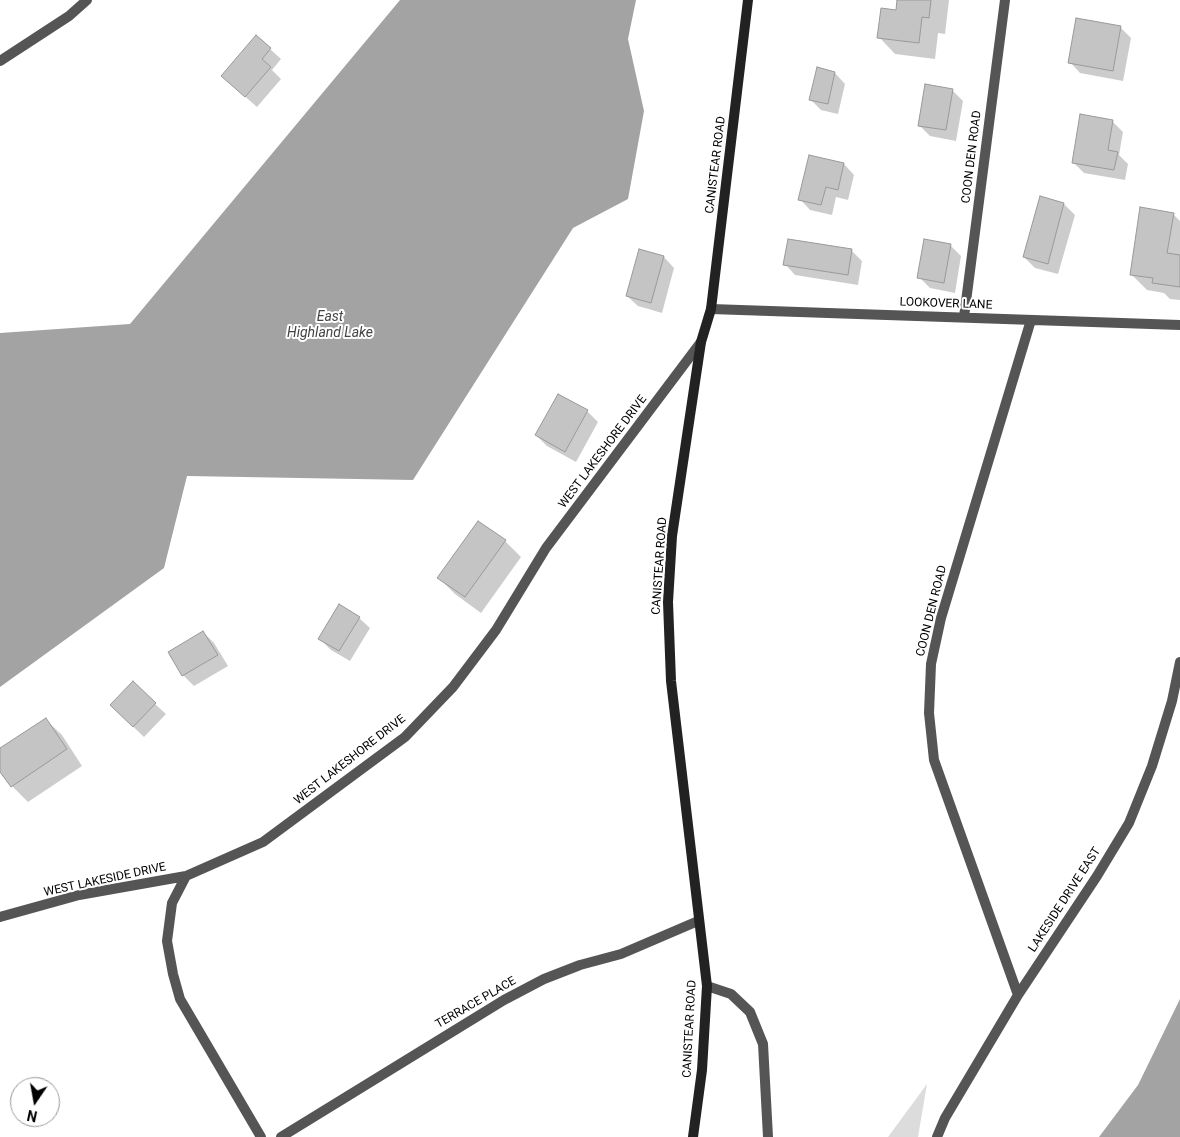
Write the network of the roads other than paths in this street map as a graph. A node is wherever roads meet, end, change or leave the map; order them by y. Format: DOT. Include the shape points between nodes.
graph roads {
  1 [pos="87,0"];
  2 [pos="748,0"];
  3 [pos="1006,0"];
  4 [pos="0,61"];
  5 [pos="711,309"];
  6 [pos="964,318"];
  7 [pos="1031,320"];
  8 [pos="1180,325"];
  9 [pos="701,342"];
  10 [pos="1180,662"];
  11 [pos="186,876"];
  12 [pos="0,917"];
  13 [pos="698,921"];
  14 [pos="707,986"];
  15 [pos="1018,995"];
  16 [pos="261,1137"];
  17 [pos="281,1137"];
  18 [pos="693,1137"];
  19 [pos="768,1137"];
  20 [pos="937,1137"];
  1 -- 4 [label="street" via="69,16"];
  2 -- 5 [label="street, CANISTEAR ROAD"];
  3 -- 6 [label="street, COON DEN ROAD"];
  5 -- 6 [label="street, LOOKOVER LANE"];
  5 -- 9 [label="street, CANISTEAR ROAD"];
  6 -- 7 [label="street, LOOKOVER LANE"];
  7 -- 8 [label="street, LOOKOVER LANE"];
  7 -- 15 [label="street, COON DEN ROAD" via="941,618 931,664 929,712 934,760"];
  9 -- 11 [label="street, WEST LAKESHORE DRIVE" via="546,548 490,637 453,687 405,737 263,842"];
  9 -- 13 [label="street, CANISTEAR ROAD" via="672,536 668,602 671,681"];
  10 -- 15 [label="street, LAKESIDE DRIVE EAST" via="1152,766 1129,823"];
  11 -- 12 [label="street, WEST LAKESIDE DRIVE" via="79,896"];
  11 -- 16 [label="street" via="172,903 167,941 172,974 180,999"];
  13 -- 14 [label="street, CANISTEAR ROAD"];
  13 -- 17 [label="street, TERRACE PLACE" via="621,954 562,972 504,1000"];
  14 -- 18 [label="street, CANISTEAR ROAD" via="702,1070"];
  14 -- 19 [label="street" via="730,994 750,1012 760,1036"];
  15 -- 20 [label="street, LAKESIDE DRIVE EAST"];
}
